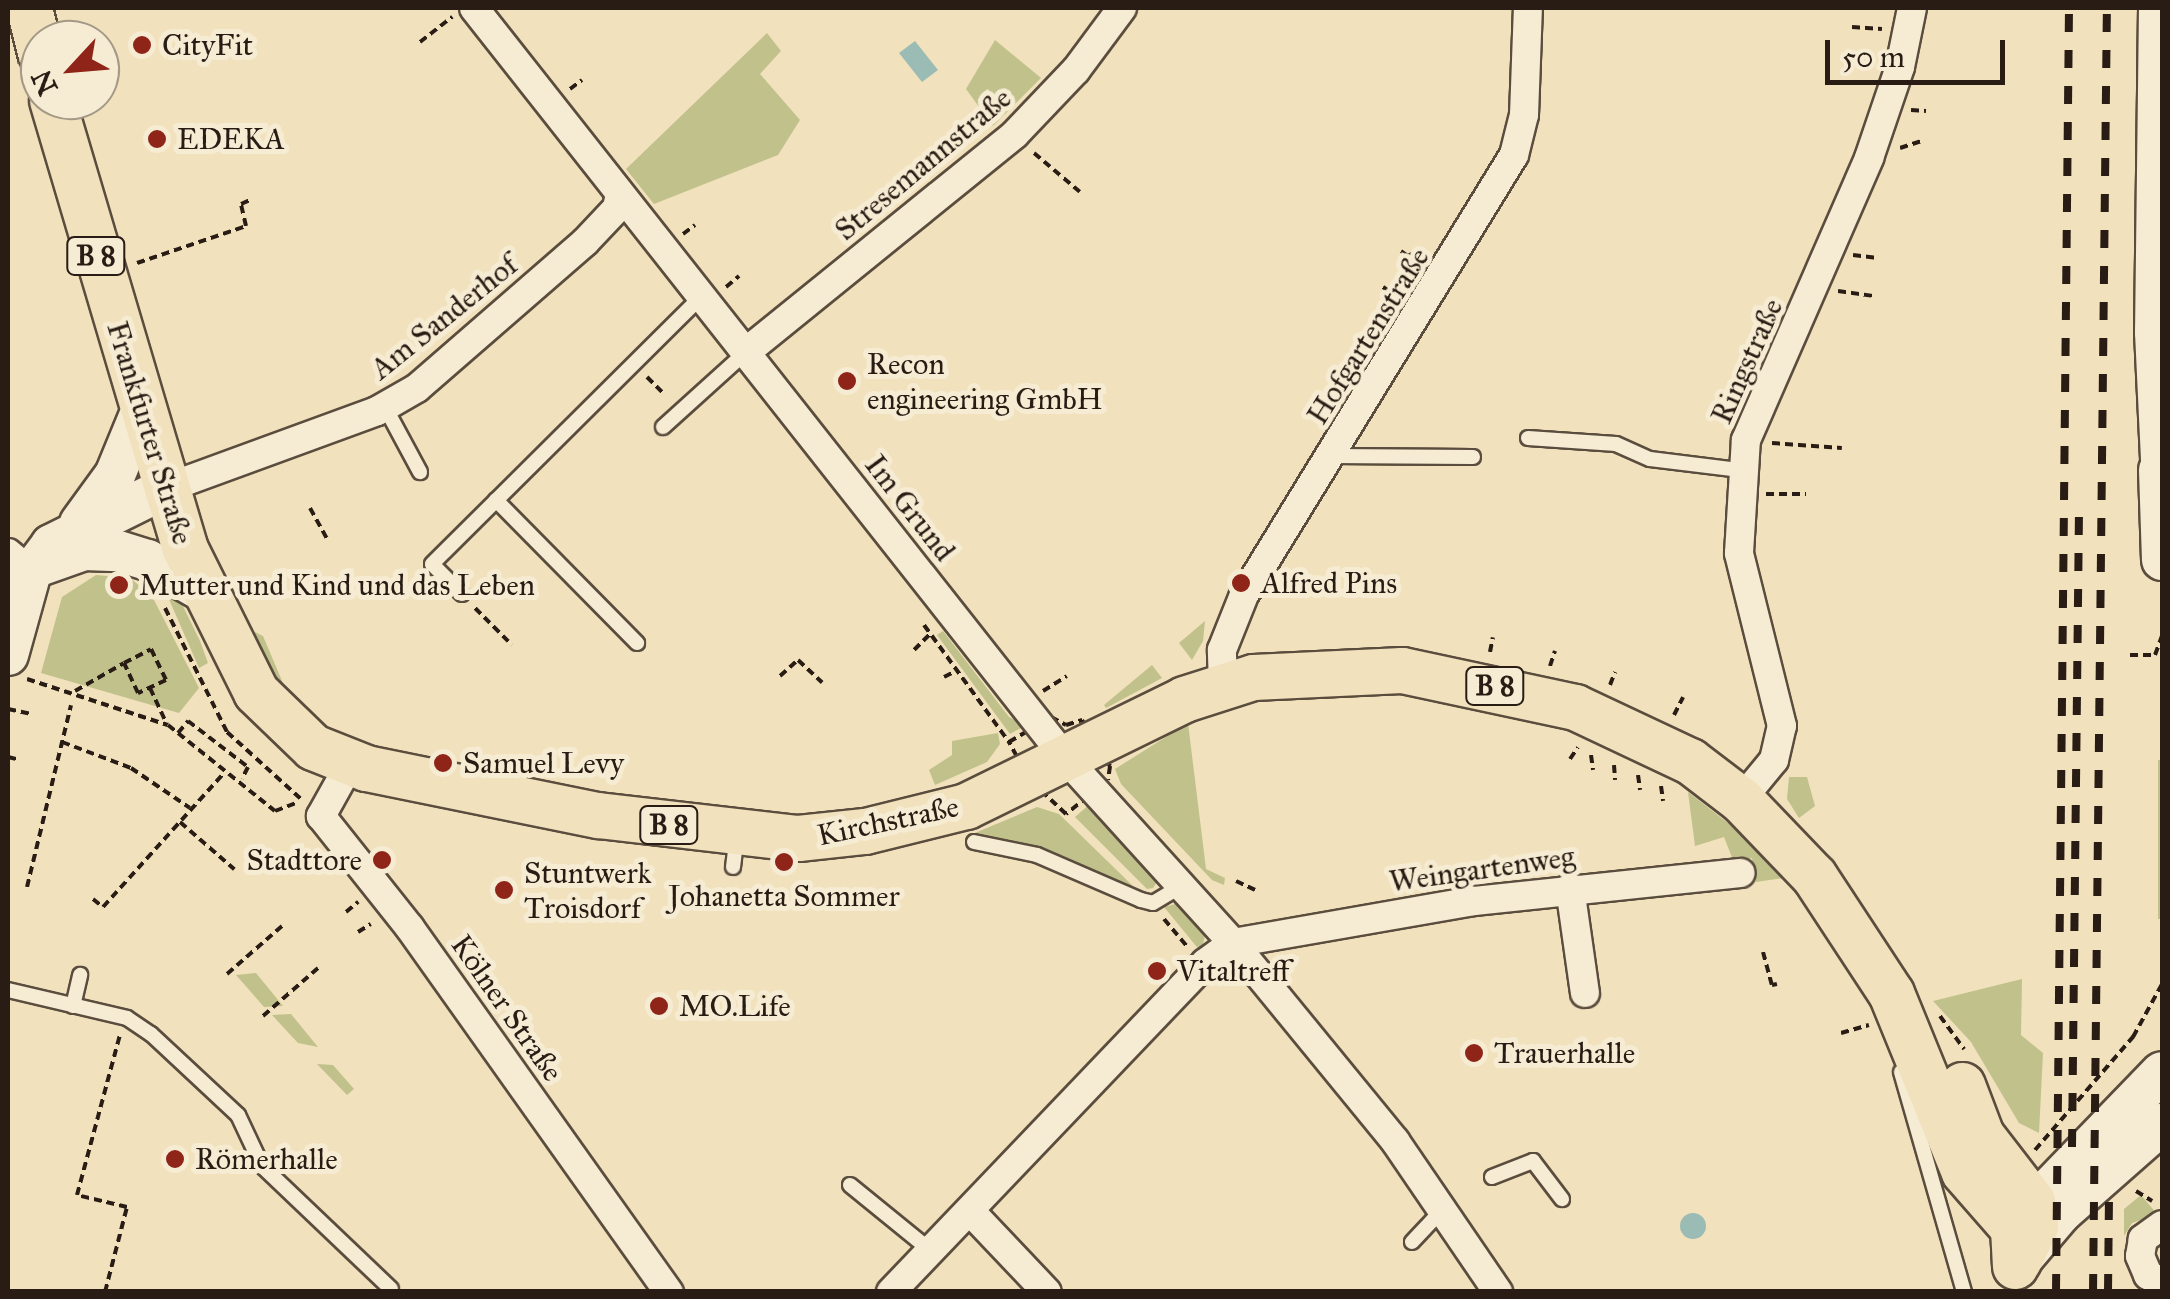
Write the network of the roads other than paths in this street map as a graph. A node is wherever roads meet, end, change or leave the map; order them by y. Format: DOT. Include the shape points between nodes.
graph roads {
  1 [pos="474,8"];
  2 [pos="1122,8"];
  3 [pos="1528,8"];
  4 [pos="1912,8"];
  5 [pos="2158,8"];
  6 [pos="58,120"];
  7 [pos="620,194"];
  8 [pos="702,296"];
  9 [pos="746,352"];
  10 [pos="385,407"];
  11 [pos="141,412"];
  12 [pos="663,427"];
  13 [pos="1528,438"];
  14 [pos="1331,456"];
  15 [pos="1474,457"];
  16 [pos="420,472"];
  17 [pos="2161,476"];
  18 [pos="1739,482"];
  19 [pos="164,489"];
  20 [pos="496,500"];
  21 [pos="77,526"];
  22 [pos="2162,560"];
  23 [pos="19,562"];
  24 [pos="204,592"];
  25 [pos="462,594"];
  26 [pos="637,643"];
  27 [pos="23,669"];
  28 [pos="1223,684"];
  29 [pos="1067,760"];
  30 [pos="350,764"];
  31 [pos="1741,800"];
  32 [pos="974,842"];
  33 [pos="1741,873"];
  34 [pos="1181,886"];
  35 [pos="1570,888"];
  36 [pos="1233,943"];
  37 [pos="80,975"];
  38 [pos="8,990"];
  39 [pos="1584,993"];
  40 [pos="1891,993"];
  41 [pos="73,1006"];
  42 [pos="2162,1072"];
  43 [pos="2162,1124"];
  44 [pos="1492,1177"];
  45 [pos="850,1185"];
  46 [pos="1562,1199"];
  47 [pos="1442,1210"];
  48 [pos="2026,1210"];
  49 [pos="971,1212"];
  50 [pos="2162,1225"];
  51 [pos="1412,1242"];
  52 [pos="930,1250"];
  53 [pos="2162,1282"];
  54 [pos="391,1289"];
  55 [pos="1040,1289"];
  56 [pos="669,1292"];
  57 [pos="891,1292"];
  58 [pos="1498,1292"];
  59 [pos="1964,1292"];
  1 -- 7 [label="street, Im Grund"];
  2 -- 9 [label="street, Stresemannstraße" via="1076,70 1014,134"];
  3 -- 14 [label="street, Hofgartenstraße" via="1524,115 1514,155"];
  4 -- 18 [label="street, Ringstraße" via="1887,108 1746,440"];
  5 -- 17 [label="main road"];
  6 -- 11 [label="main road, Frankfurter Straße / B 8"];
  7 -- 8 [label="street, Im Grund"];
  7 -- 10 [label="street, Am Sanderhof" via="616,208 545,278 443,368"];
  8 -- 9 [label="street, Im Grund"];
  8 -- 20 [label="lane"];
  9 -- 12 [label="lane"];
  9 -- 29 [label="street, Im Grund"];
  10 -- 16 [label="lane"];
  10 -- 19 [label="street, Am Sanderhof"];
  11 -- 19 [label="main road, Frankfurter Straße / B 8"];
  11 -- 21 [label="main road" via="115,475"];
  13 -- 18 [label="lane" via="1616,444"];
  14 -- 15 [label="lane"];
  14 -- 28 [label="street, Hofgartenstraße" via="1229,625"];
  17 -- 22 [label="main road"];
  18 -- 31 [label="street, Ringstraße" via="1744,580 1782,726 1774,760"];
  19 -- 21 [label="main road"];
  19 -- 24 [label="main road, Frankfurter Straße / B 8"];
  20 -- 25 [label="lane" via="432,564"];
  20 -- 26 [label="lane"];
  21 -- 23 [label="main road"];
  23 -- 24 [label="main road" via="84,550 148,560"];
  23 -- 27 [label="main road"];
  24 -- 30 [label="main road, Kirchstraße / B 8" via="265,706 292,734"];
  28 -- 29 [label="main road, B 8"];
  28 -- 31 [label="main road, B 8" via="1352,669 1484,683 1597,714 1690,761"];
  29 -- 30 [label="main road, Kirchstraße / B 8" via="966,806 735,850"];
  29 -- 34 [label="street"];
  30 -- 56 [label="street, Kölner Straße" via="312,808 410,928"];
  31 -- 40 [label="main road, B 8" via="1814,876"];
  32 -- 34 [label="lane, Kirchstraße" via="1037,855 1152,902"];
  33 -- 35 [label="street, Weingartenweg"];
  34 -- 36 [label="street"];
  35 -- 36 [label="street, Weingartenweg"];
  35 -- 39 [label="street"];
  36 -- 47 [label="street"];
  36 -- 49 [label="street" via="1205,963 978,1196"];
  37 -- 41 [label="lane"];
  38 -- 41 [label="lane"];
  40 -- 48 [label="main road, B 8" via="1964,1172"];
  40 -- 59 [label="lane" via="1889,1027"];
  41 -- 54 [label="lane" via="128,1018 238,1115 262,1166"];
  42 -- 48 [label="main road"];
  43 -- 48 [label="main road"];
  44 -- 46 [label="lane" via="1533,1161"];
  45 -- 52 [label="lane"];
  47 -- 51 [label="lane"];
  47 -- 58 [label="street"];
  49 -- 52 [label="street"];
  49 -- 55 [label="street"];
  50 -- 53 [label="street" via="2140,1246 2144,1271"];
  52 -- 57 [label="street"];
}
